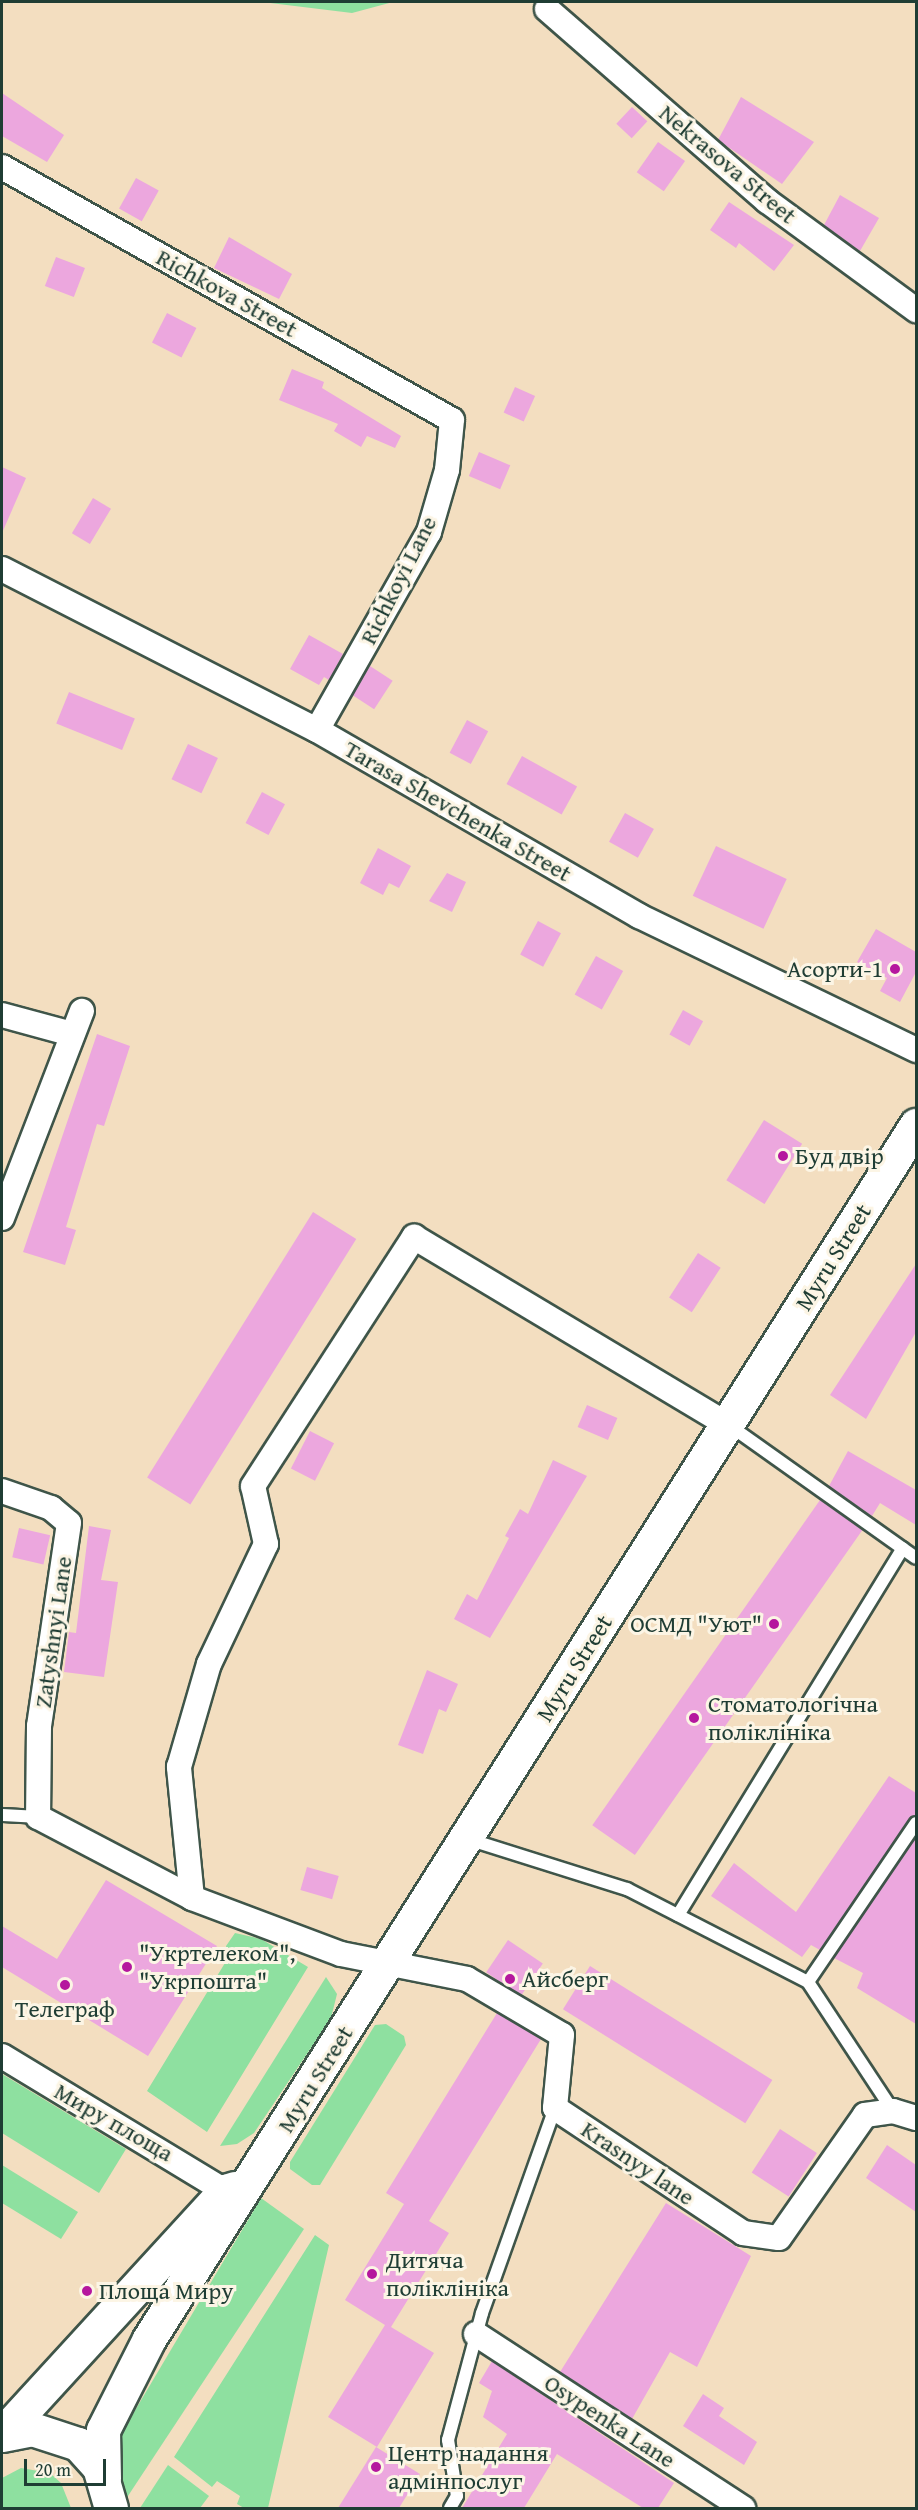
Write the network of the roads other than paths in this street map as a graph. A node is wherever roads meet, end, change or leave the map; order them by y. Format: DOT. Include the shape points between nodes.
graph roads {
  1 [pos="547,9"];
  2 [pos="2,167"];
  3 [pos="916,310"];
  4 [pos="452,420"];
  5 [pos="2,569"];
  6 [pos="317,730"];
  7 [pos="82,1011"];
  8 [pos="2,1016"];
  9 [pos="72,1034"];
  10 [pos="916,1050"];
  11 [pos="916,1125"];
  12 [pos="2,1218"];
  13 [pos="728,1425"];
  14 [pos="2,1491"];
  15 [pos="903,1548"];
  16 [pos="916,1558"];
  17 [pos="2,1815"];
  18 [pos="38,1817"];
  19 [pos="916,1823"];
  20 [pos="466,1838"];
  21 [pos="192,1898"];
  22 [pos="678,1916"];
  23 [pos="386,1964"];
  24 [pos="808,1982"];
  25 [pos="2,2056"];
  26 [pos="555,2108"];
  27 [pos="893,2111"];
  28 [pos="916,2118"];
  29 [pos="238,2187"];
  30 [pos="476,2334"];
  31 [pos="2,2434"];
  32 [pos="107,2493"];
  33 [pos="450,2508"];
  34 [pos="743,2508"];
  1 -- 3 [label="street, Nekrasova Street" via="767,201"];
  2 -- 4 [label="street, Richkova Street"];
  4 -- 6 [label="street, Richkoyi Lane" via="447,470 429,532"];
  5 -- 6 [label="street, Tarasa Shevchenka Street"];
  6 -- 10 [label="street, Tarasa Shevchenka Street" via="639,916"];
  7 -- 9 [label="street"];
  8 -- 9 [label="street"];
  9 -- 12 [label="street"];
  11 -- 13 [label="street, Myru Street"];
  13 -- 15 [label="lane"];
  13 -- 20 [label="street, Myru Street"];
  13 -- 21 [label="street" via="414,1237 253,1486 266,1544 209,1664 179,1767"];
  14 -- 18 [label="street, Zatyshnyi Lane" via="51,1508 69,1523 39,1726"];
  15 -- 16 [label="lane"];
  15 -- 22 [label="lane"];
  17 -- 18 [label="lane"];
  18 -- 21 [label="street"];
  19 -- 24 [label="lane"];
  20 -- 22 [label="lane" via="627,1889"];
  20 -- 23 [label="street, Myru Street"];
  21 -- 23 [label="street" via="341,1954"];
  22 -- 24 [label="lane"];
  23 -- 26 [label="street, Krasnyy lane" via="467,1979 562,2035"];
  23 -- 29 [label="street, Myru Street"];
  24 -- 27 [label="lane"];
  25 -- 29 [label="street, Миру площа"];
  26 -- 27 [label="street, Krasnyy lane" via="743,2233 779,2238 866,2115"];
  26 -- 30 [label="lane"];
  27 -- 28 [label="street, Krasnyy lane"];
  29 -- 31 [label="street"];
  29 -- 32 [label="street" via="144,2349 104,2430"];
  30 -- 33 [label="lane" via="448,2440 457,2496"];
  30 -- 34 [label="street, Osypenka Lane"];
  31 -- 32 [label="street" via="32,2429 65,2436 90,2454"];
}
